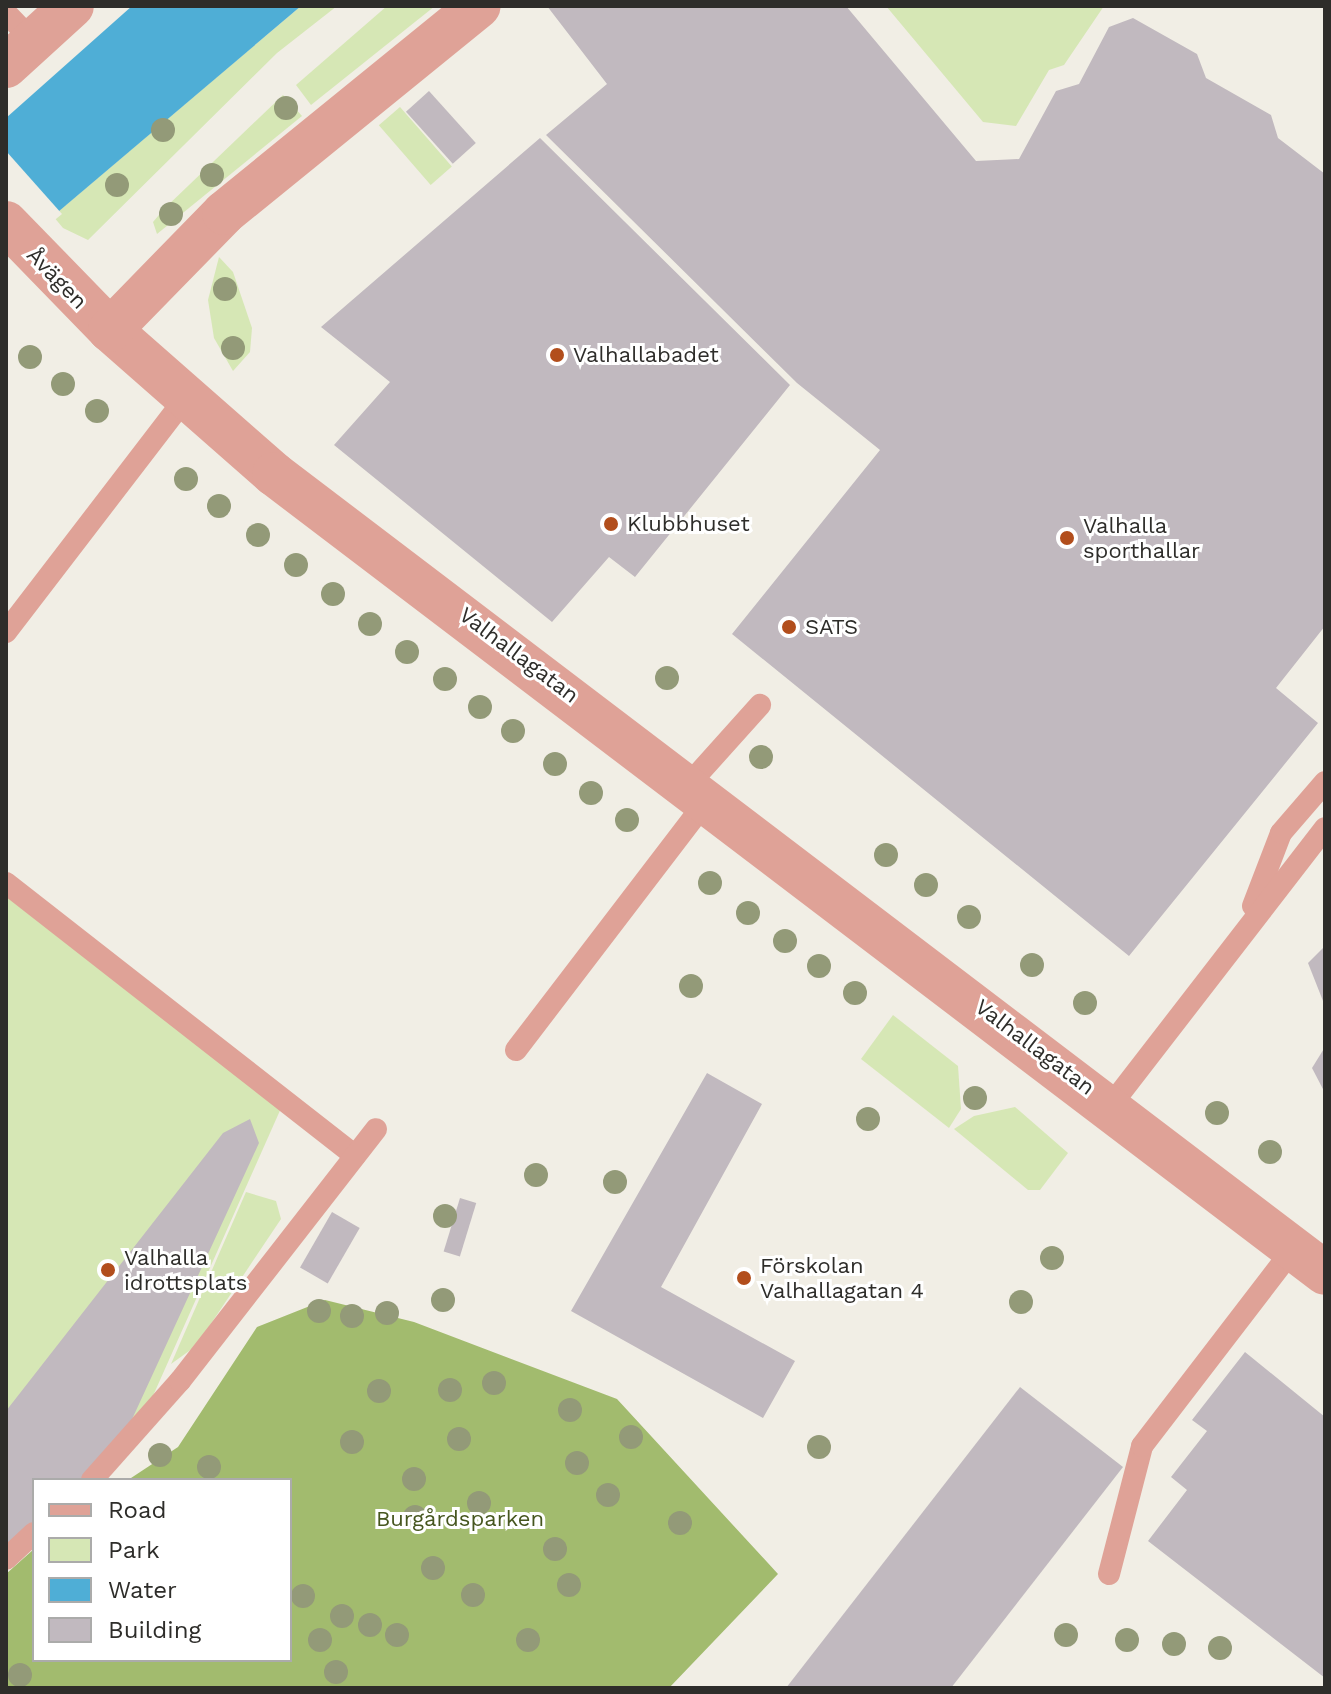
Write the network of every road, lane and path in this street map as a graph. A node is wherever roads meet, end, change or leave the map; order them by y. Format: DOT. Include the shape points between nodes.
graph roads {
  1 [pos="72,6"];
  2 [pos="479,6"];
  3 [pos="15,40"];
  4 [pos="6,223"];
  5 [pos="110,330"];
  6 [pos="185,399"];
  7 [pos="6,632"];
  8 [pos="760,705"];
  9 [pos="1325,782"];
  10 [pos="700,791"];
  11 [pos="1325,828"];
  12 [pos="6,883"];
  13 [pos="1249,918"];
  14 [pos="516,1050"];
  15 [pos="1111,1105"];
  16 [pos="376,1129"];
  17 [pos="355,1156"];
  18 [pos="1310,1260"];
  19 [pos="94,1478"];
  20 [pos="32,1535"];
  21 [pos="6,1559"];
  22 [pos="1109,1574"];
  1 -- 3 [label="street"];
  2 -- 5 [label="street" via="224,213"];
  4 -- 5 [label="street, Åvägen"];
  5 -- 6 [label="street, Valhallagatan"];
  6 -- 7 [label="lane"];
  6 -- 10 [label="street, Valhallagatan"];
  8 -- 10 [label="lane"];
  9 -- 13 [label="lane" via="1281,833"];
  10 -- 14 [label="lane"];
  10 -- 15 [label="street, Valhallagatan"];
  11 -- 13 [label="lane"];
  12 -- 17 [label="lane"];
  13 -- 15 [label="lane"];
  15 -- 18 [label="street, Valhallagatan"];
  16 -- 17 [label="lane"];
  17 -- 19 [label="lane" via="180,1381"];
  18 -- 22 [label="lane" via="1142,1446"];
  20 -- 21 [label="lane"];
}
